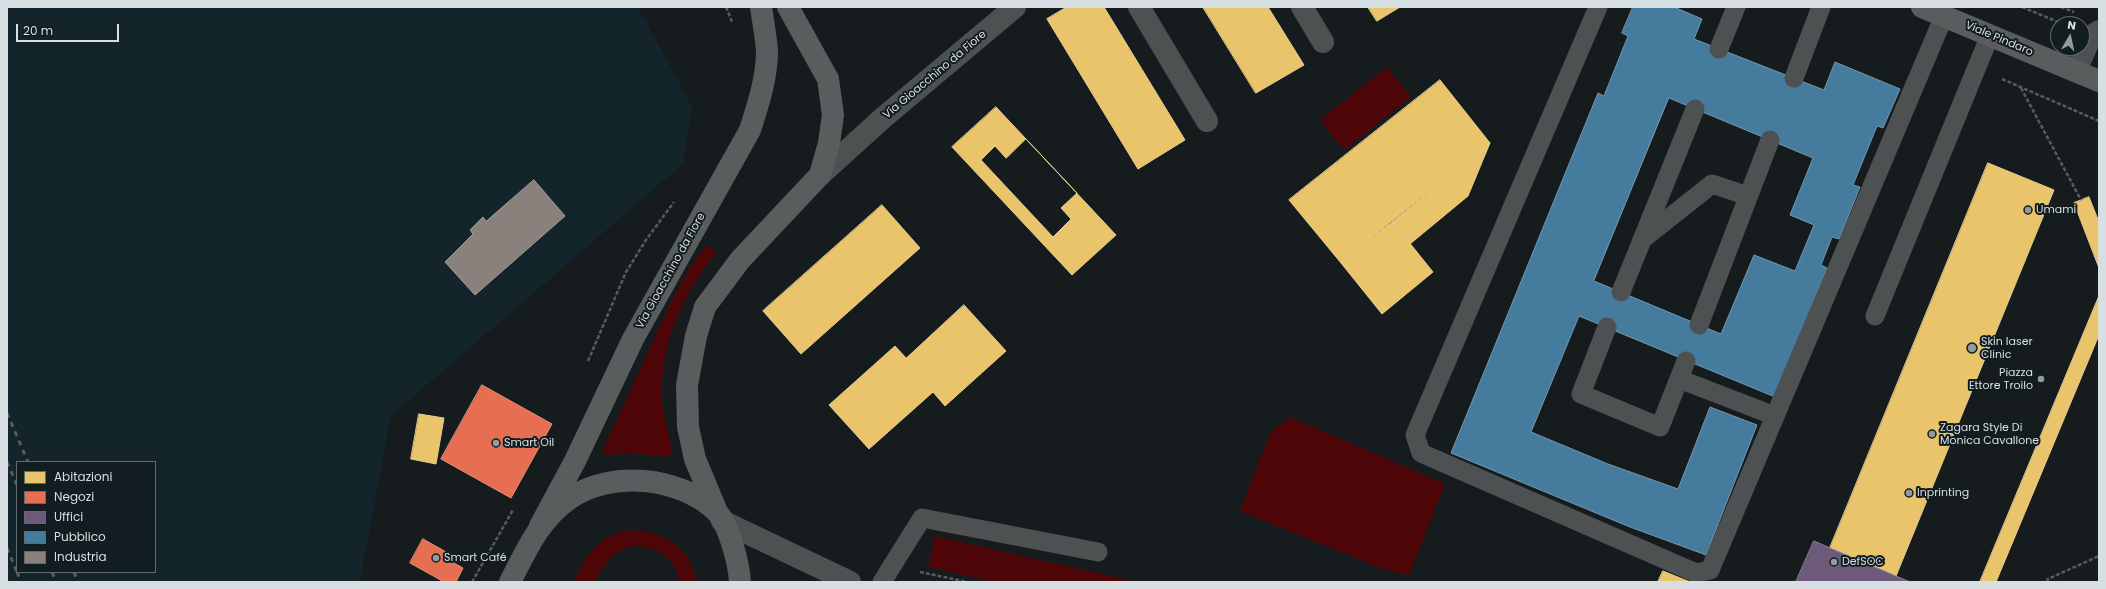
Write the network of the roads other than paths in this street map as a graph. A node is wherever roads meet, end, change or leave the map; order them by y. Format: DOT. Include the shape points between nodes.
graph roads {
  1 [pos="761,7"];
  2 [pos="788,7"];
  3 [pos="1015,7"];
  4 [pos="1139,7"];
  5 [pos="1302,7"];
  6 [pos="1598,7"];
  7 [pos="1736,7"];
  8 [pos="1821,7"];
  9 [pos="1922,7"];
  10 [pos="1944,16"];
  11 [pos="2095,34"];
  12 [pos="1990,36"];
  13 [pos="1323,42"];
  14 [pos="1719,49"];
  15 [pos="2076,71"];
  16 [pos="1794,78"];
  17 [pos="2099,81"];
  18 [pos="1695,109"];
  19 [pos="1207,122"];
  20 [pos="1770,140"];
  21 [pos="820,176"];
  22 [pos="1748,196"];
  23 [pos="1643,239"];
  24 [pos="1621,292"];
  25 [pos="1875,316"];
  26 [pos="1699,325"];
  27 [pos="1607,327"];
  28 [pos="1686,360"];
  29 [pos="1679,378"];
  30 [pos="1775,416"];
  31 [pos="719,517"];
  32 [pos="540,526"];
  33 [pos="1098,552"];
  34 [pos="510,582"];
  35 [pos="740,582"];
  36 [pos="850,582"];
  37 [pos="882,582"];
  1 -- 32 [label="street, Via Gioacchino da Fiore" via="767,51 766,68 750,130 633,339 575,461"];
  2 -- 21 [label="street, Via Gioacchino da Fiore" via="828,79 833,101 829,143"];
  3 -- 21 [label="street, Via Gioacchino da Fiore" via="884,117"];
  4 -- 19 [label="street"];
  5 -- 13 [label="street"];
  6 -- 30 [label="lane" via="1415,435 1421,453 1696,573 1710,570"];
  7 -- 14 [label="lane"];
  8 -- 16 [label="lane"];
  9 -- 10 [label="street, Viale Pindaro"];
  10 -- 12 [label="street, Viale Pindaro"];
  10 -- 30 [label="lane"];
  11 -- 15 [label="street"];
  12 -- 15 [label="street, Viale Pindaro"];
  12 -- 25 [label="lane"];
  15 -- 17 [label="street, Viale Pindaro"];
  18 -- 23 [label="lane"];
  20 -- 22 [label="lane"];
  21 -- 31 [label="street, Via Gioacchino da Fiore" via="740,260 705,307 696,336 687,385 688,427 695,459"];
  22 -- 23 [label="lane" via="1712,184"];
  22 -- 26 [label="lane"];
  23 -- 24 [label="lane"];
  27 -- 29 [label="lane" via="1581,394 1660,427"];
  28 -- 29 [label="lane"];
  29 -- 30 [label="lane"];
  31 -- 32 [label="street" via="690,495 671,486 630,480 609,482 570,498 553,511"];
  31 -- 35 [label="street, Via Gioacchino da Fiore" via="733,547"];
  31 -- 36 [label="street"];
  32 -- 34 [label="street"];
  33 -- 37 [label="lane" via="922,518"];
}
